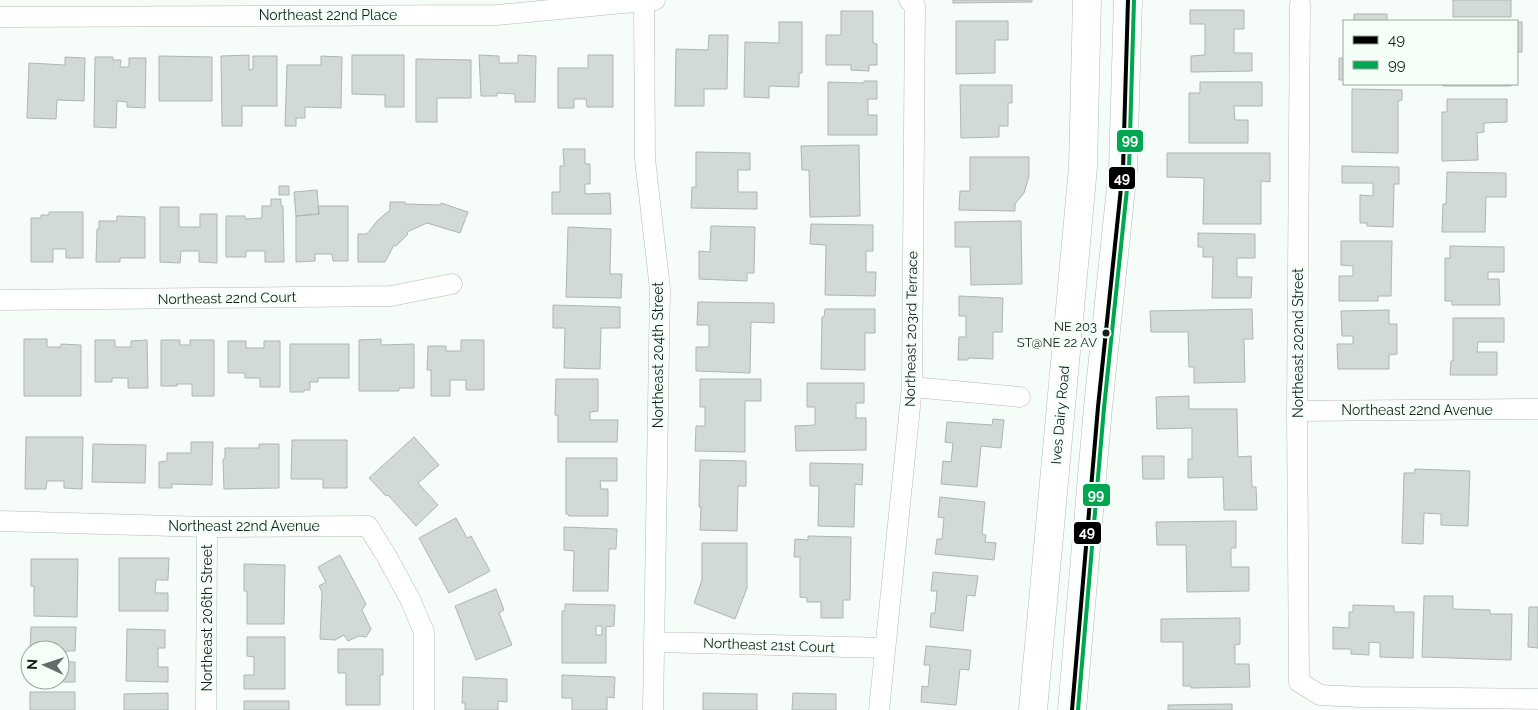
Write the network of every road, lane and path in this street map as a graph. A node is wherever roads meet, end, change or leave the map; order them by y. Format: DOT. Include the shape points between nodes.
graph roads {
  1 [pos="1087,0"];
  2 [pos="1128,0"];
  3 [pos="650,1"];
  4 [pos="912,3"];
  5 [pos="1300,4"];
  6 [pos="0,17"];
  7 [pos="452,284"];
  8 [pos="0,300"];
  9 [pos="912,387"];
  10 [pos="1020,397"];
  11 [pos="1538,409"];
  12 [pos="1297,411"];
  13 [pos="0,520"];
  14 [pos="208,527"];
  15 [pos="654,642"];
  16 [pos="885,648"];
  17 [pos="1538,699"];
  18 [pos="206,710"];
  19 [pos="424,710"];
  20 [pos="653,710"];
  21 [pos="879,710"];
  22 [pos="1033,710"];
  23 [pos="1072,710"];
  1 -- 22 [label="main road, Ives Dairy Road" via="1083,167"];
  2 -- 23 [label="main road" via="1123,169 1098,407"];
  3 -- 6 [label="street, Northeast 22nd Place" via="497,15"];
  3 -- 15 [label="street, Northeast 204th Street" via="645,159 660,289"];
  4 -- 9 [label="street, Northeast 203rd Terrace"];
  5 -- 12 [label="street, Northeast 202nd Street"];
  7 -- 8 [label="street, Northeast 22nd Court" via="391,296"];
  9 -- 10 [label="street"];
  9 -- 16 [label="street, Northeast 203rd Terrace"];
  11 -- 12 [label="street, Northeast 22nd Avenue"];
  12 -- 17 [label="street, Northeast 202nd Street" via="1299,682 1320,695 1360,698"];
  13 -- 14 [label="street, Northeast 22nd Avenue"];
  14 -- 18 [label="street, Northeast 206th Street"];
  14 -- 19 [label="street, Northeast 22nd Avenue" via="368,526 410,600 424,632"];
  15 -- 16 [label="street, Northeast 21st Court"];
  15 -- 20 [label="street, Northeast 204th Street"];
  16 -- 21 [label="street, Northeast 203rd Terrace"];
}
